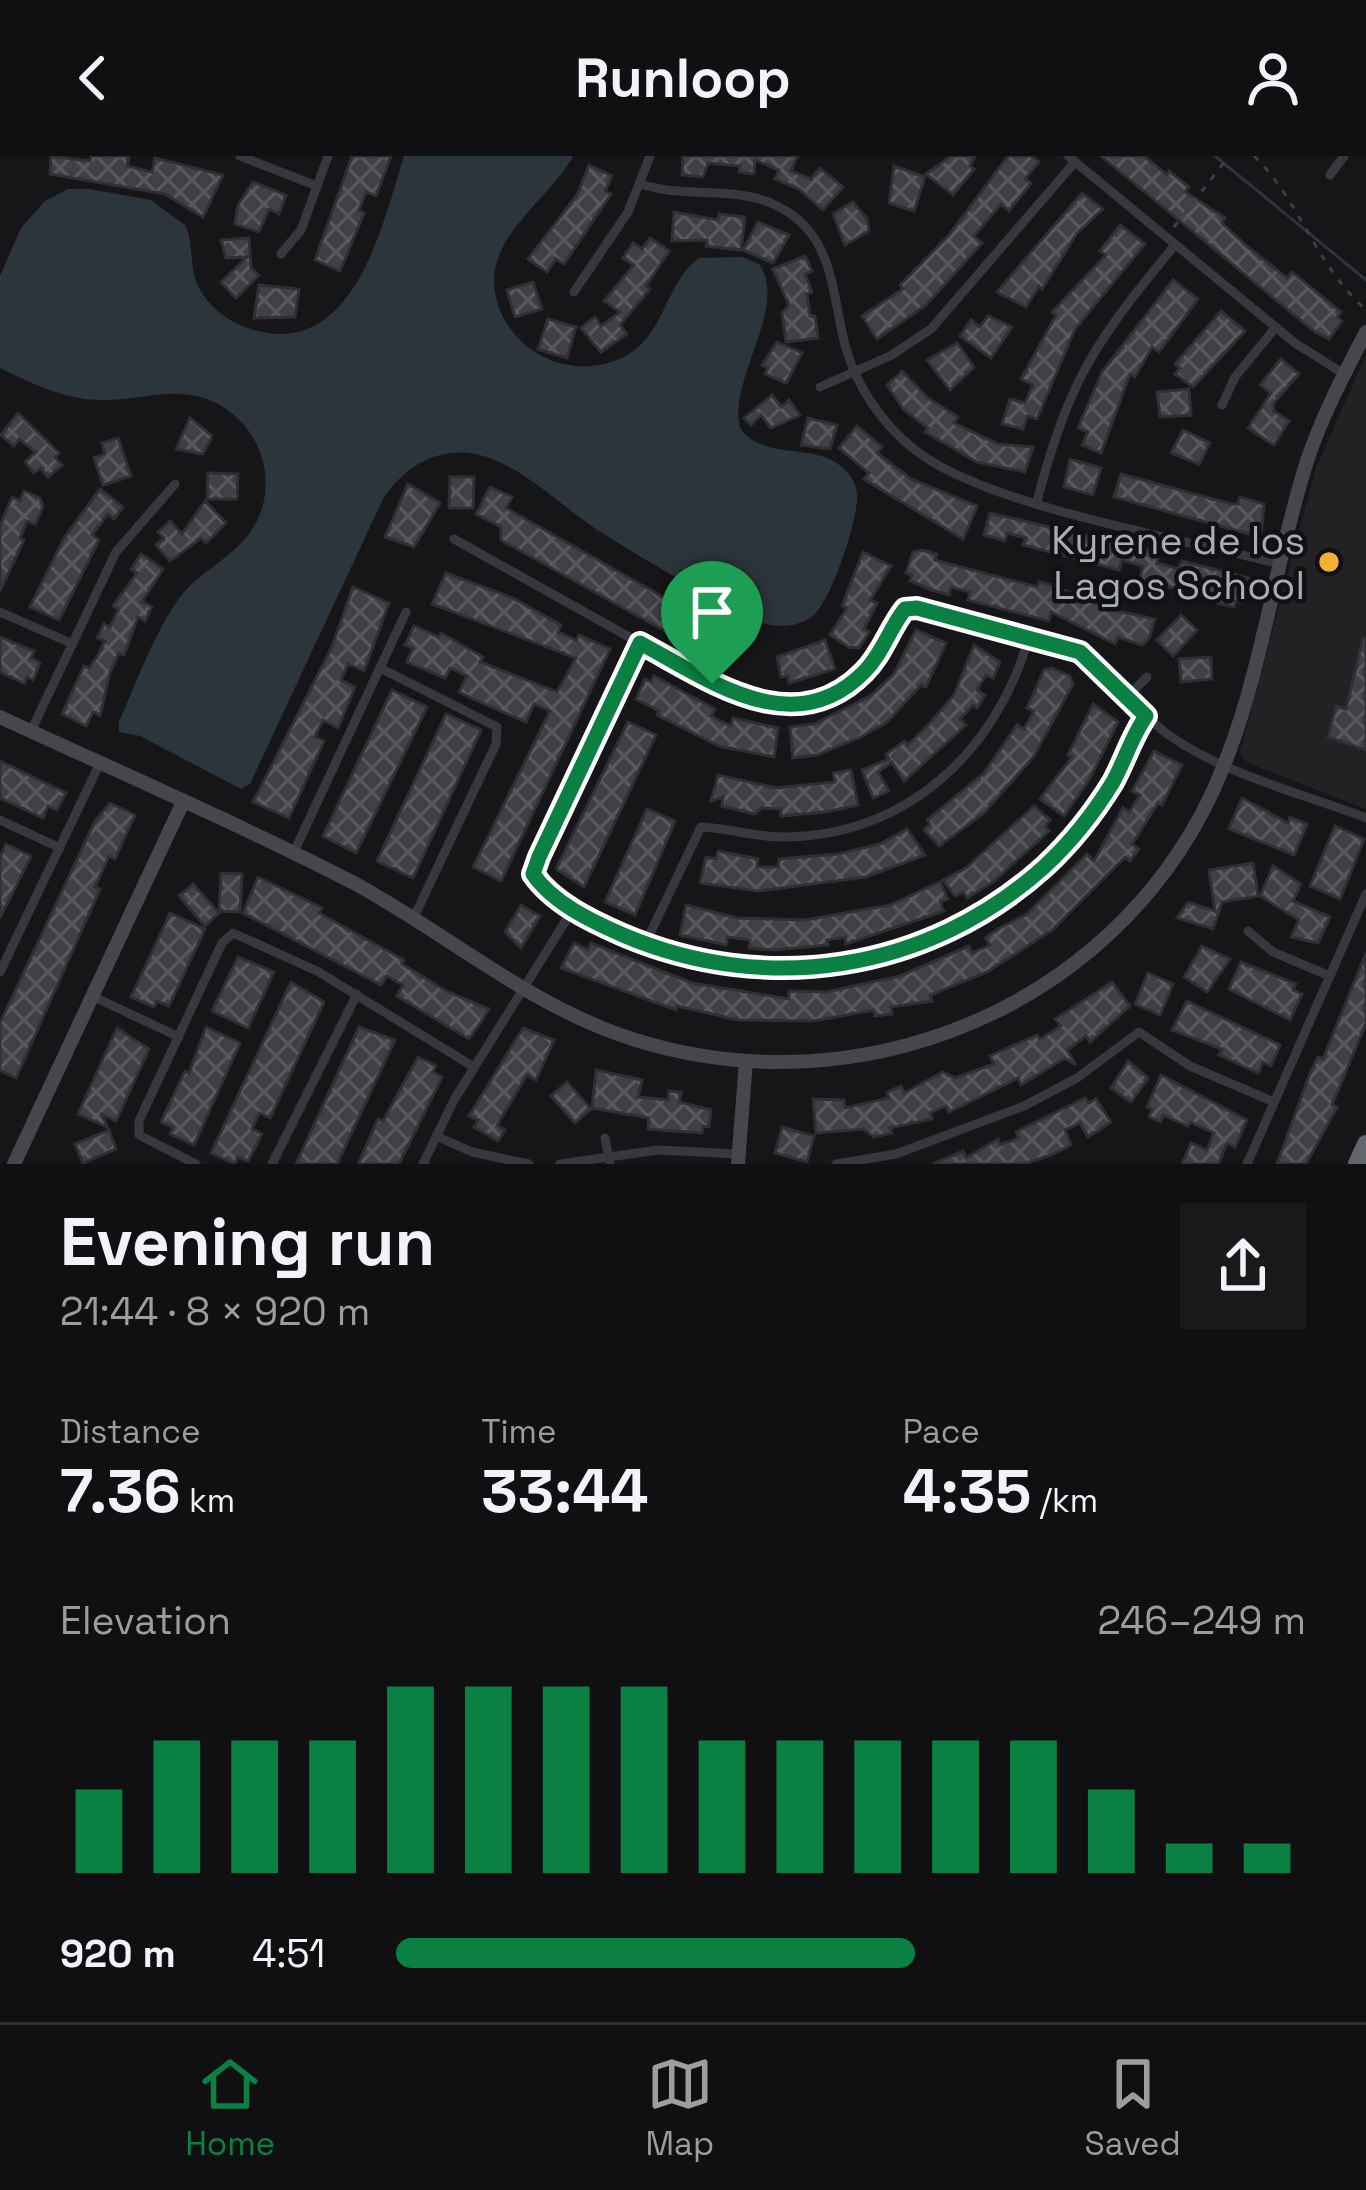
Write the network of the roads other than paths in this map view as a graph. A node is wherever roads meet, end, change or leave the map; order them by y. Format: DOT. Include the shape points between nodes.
graph roads {
  1 [pos="240,156"];
  2 [pos="328,156"];
  3 [pos="650,156"];
  4 [pos="1344,156"];
  5 [pos="1071,159"];
  6 [pos="1330,175"];
  7 [pos="641,184"];
  8 [pos="317,186"];
  9 [pos="1170,241"];
  10 [pos="281,254"];
  11 [pos="574,292"];
  12 [pos="1276,327"];
  13 [pos="1366,332"];
  14 [pos="855,371"];
  15 [pos="1344,374"];
  16 [pos="820,387"];
  17 [pos="1222,405"];
  18 [pos="175,484"];
  19 [pos="1037,501"];
  20 [pos="454,538"];
  21 [pos="1280,564"];
  22 [pos="0,612"];
  23 [pos="406,612"];
  24 [pos="1029,638"];
  25 [pos="640,643"];
  26 [pos="73,644"];
  27 [pos="380,668"];
  28 [pos="1147,677"];
  29 [pos="1127,697"];
  30 [pos="1146,716"];
  31 [pos="0,717"];
  32 [pos="32,731"];
  33 [pos="100,763"];
  34 [pos="1225,763"];
  35 [pos="183,802"];
  36 [pos="1366,818"];
  37 [pos="0,820"];
  38 [pos="60,848"];
  39 [pos="293,854"];
  40 [pos="1366,894"];
  41 [pos="573,909"];
  42 [pos="414,917"];
  43 [pos="1248,931"];
  44 [pos="645,944"];
  45 [pos="0,972"];
  46 [pos="1330,976"];
  47 [pos="524,987"];
  48 [pos="357,994"];
  49 [pos="92,997"];
  50 [pos="179,1037"];
  51 [pos="746,1060"];
  52 [pos="474,1067"];
  53 [pos="1274,1102"];
  54 [pos="436,1136"];
  55 [pos="605,1138"];
  56 [pos="1366,1144"];
  57 [pos="738,1159"];
  58 [pos="609,1161"];
  59 [pos="836,1163"];
  60 [pos="14,1164"];
  61 [pos="196,1164"];
  62 [pos="272,1164"];
  63 [pos="423,1164"];
  64 [pos="529,1164"];
  65 [pos="560,1164"];
  66 [pos="1247,1164"];
  67 [pos="1357,1164"];
  1 -- 8 [label="street"];
  2 -- 8 [label="street"];
  3 -- 7 [label="street"];
  4 -- 6 [label="street"];
  5 -- 9 [label="street"];
  5 -- 14 [label="street" via="951,311 913,342"];
  7 -- 11 [label="street"];
  7 -- 14 [label="street" via="752,196 801,219 827,261"];
  8 -- 10 [label="street" via="301,230"];
  9 -- 12 [label="street"];
  9 -- 19 [label="street" via="1084,362"];
  12 -- 15 [label="street"];
  12 -- 17 [label="street"];
  13 -- 15 [label="street"];
  14 -- 16 [label="street"];
  14 -- 19 [label="street" via="878,413 911,448 956,477"];
  15 -- 21 [label="street" via="1305,467"];
  18 -- 26 [label="street" via="116,552"];
  19 -- 21 [label="street"];
  20 -- 25 [label="street"];
  21 -- 34 [label="street"];
  22 -- 26 [label="street"];
  23 -- 27 [label="street"];
  24 -- 25 [label="street" via="905,609 861,676 820,700 792,705 732,694"];
  24 -- 29 [label="street" via="1080,652"];
  24 -- 44 [label="street" via="1001,712 945,778 889,814 830,834 771,837 701,826"];
  25 -- 41 [label="street" via="533,874"];
  26 -- 32 [label="street"];
  27 -- 39 [label="street"];
  27 -- 42 [label="street" via="496,727 496,744"];
  28 -- 29 [label="street"];
  29 -- 30 [label="street"];
  30 -- 34 [label="street"];
  30 -- 44 [label="street" via="1114,780 1066,845 990,908 941,934 863,961 784,970 704,962"];
  31 -- 32 [label="street"];
  32 -- 33 [label="street"];
  33 -- 35 [label="street"];
  33 -- 38 [label="street"];
  34 -- 36 [label="street"];
  34 -- 51 [label="street" via="1169,866 1101,943 1042,987 907,1047 800,1063"];
  35 -- 39 [label="street"];
  35 -- 49 [label="street"];
  37 -- 38 [label="street"];
  38 -- 45 [label="street"];
  39 -- 42 [label="street"];
  40 -- 46 [label="street"];
  41 -- 44 [label="street"];
  41 -- 47 [label="street"];
  42 -- 47 [label="street"];
  43 -- 46 [label="street" via="1273,952"];
  46 -- 53 [label="street"];
  47 -- 51 [label="street" via="636,1040"];
  47 -- 52 [label="street"];
  48 -- 50 [label="street" via="232,933"];
  48 -- 52 [label="street"];
  48 -- 62 [label="street"];
  49 -- 50 [label="street"];
  49 -- 60 [label="street"];
  50 -- 61 [label="street" via="139,1135"];
  51 -- 57 [label="street"];
  52 -- 54 [label="street"];
  53 -- 59 [label="street" via="1190,1066 1139,1032 1024,1106 896,1154"];
  53 -- 66 [label="street"];
  54 -- 63 [label="street"];
  54 -- 64 [label="street"];
  55 -- 58 [label="street"];
  56 -- 67 [label="highway"];
  57 -- 58 [label="street" via="658,1150"];
  58 -- 65 [label="street"];
}
